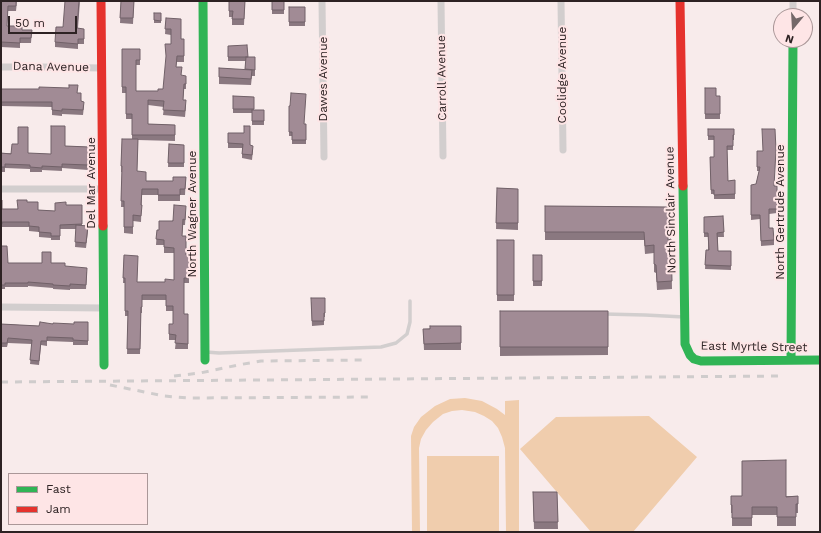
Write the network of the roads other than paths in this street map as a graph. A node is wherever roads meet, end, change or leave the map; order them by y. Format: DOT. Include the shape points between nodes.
graph roads {
  1 [pos="101,1"];
  2 [pos="203,1"];
  3 [pos="322,1"];
  4 [pos="441,1"];
  5 [pos="561,1"];
  6 [pos="680,1"];
  7 [pos="793,48"];
  8 [pos="1,67"];
  9 [pos="102,68"];
  10 [pos="562,150"];
  11 [pos="443,156"];
  12 [pos="324,157"];
  13 [pos="1,189"];
  14 [pos="103,189"];
  15 [pos="410,301"];
  16 [pos="1,308"];
  17 [pos="104,308"];
  18 [pos="599,314"];
  19 [pos="685,317"];
  20 [pos="690,355"];
  21 [pos="205,356"];
  22 [pos="791,360"];
  23 [pos="820,360"];
  24 [pos="104,365"];
  1 -- 9 [label="street, Del Mar Avenue"];
  2 -- 21 [label="street, North Wagner Avenue"];
  3 -- 12 [label="street, Dawes Avenue"];
  4 -- 11 [label="street, Carroll Avenue"];
  5 -- 10 [label="street, Coolidge Avenue"];
  6 -- 19 [label="street, North Sinclair Avenue"];
  7 -- 22 [label="street, North Gertrude Avenue"];
  8 -- 9 [label="street, Dana Avenue"];
  9 -- 14 [label="street, Del Mar Avenue"];
  13 -- 14 [label="street"];
  14 -- 17 [label="street, Del Mar Avenue"];
  15 -- 21 [label="lane" via="407,334 396,343 381,347 219,353"];
  16 -- 17 [label="street"];
  17 -- 24 [label="street, Del Mar Avenue"];
  18 -- 19 [label="lane"];
  19 -- 20 [label="street, North Sinclair Avenue" via="685,344"];
  20 -- 22 [label="street, East Myrtle Street" via="702,361"];
  22 -- 23 [label="street, East Myrtle Street"];
}
